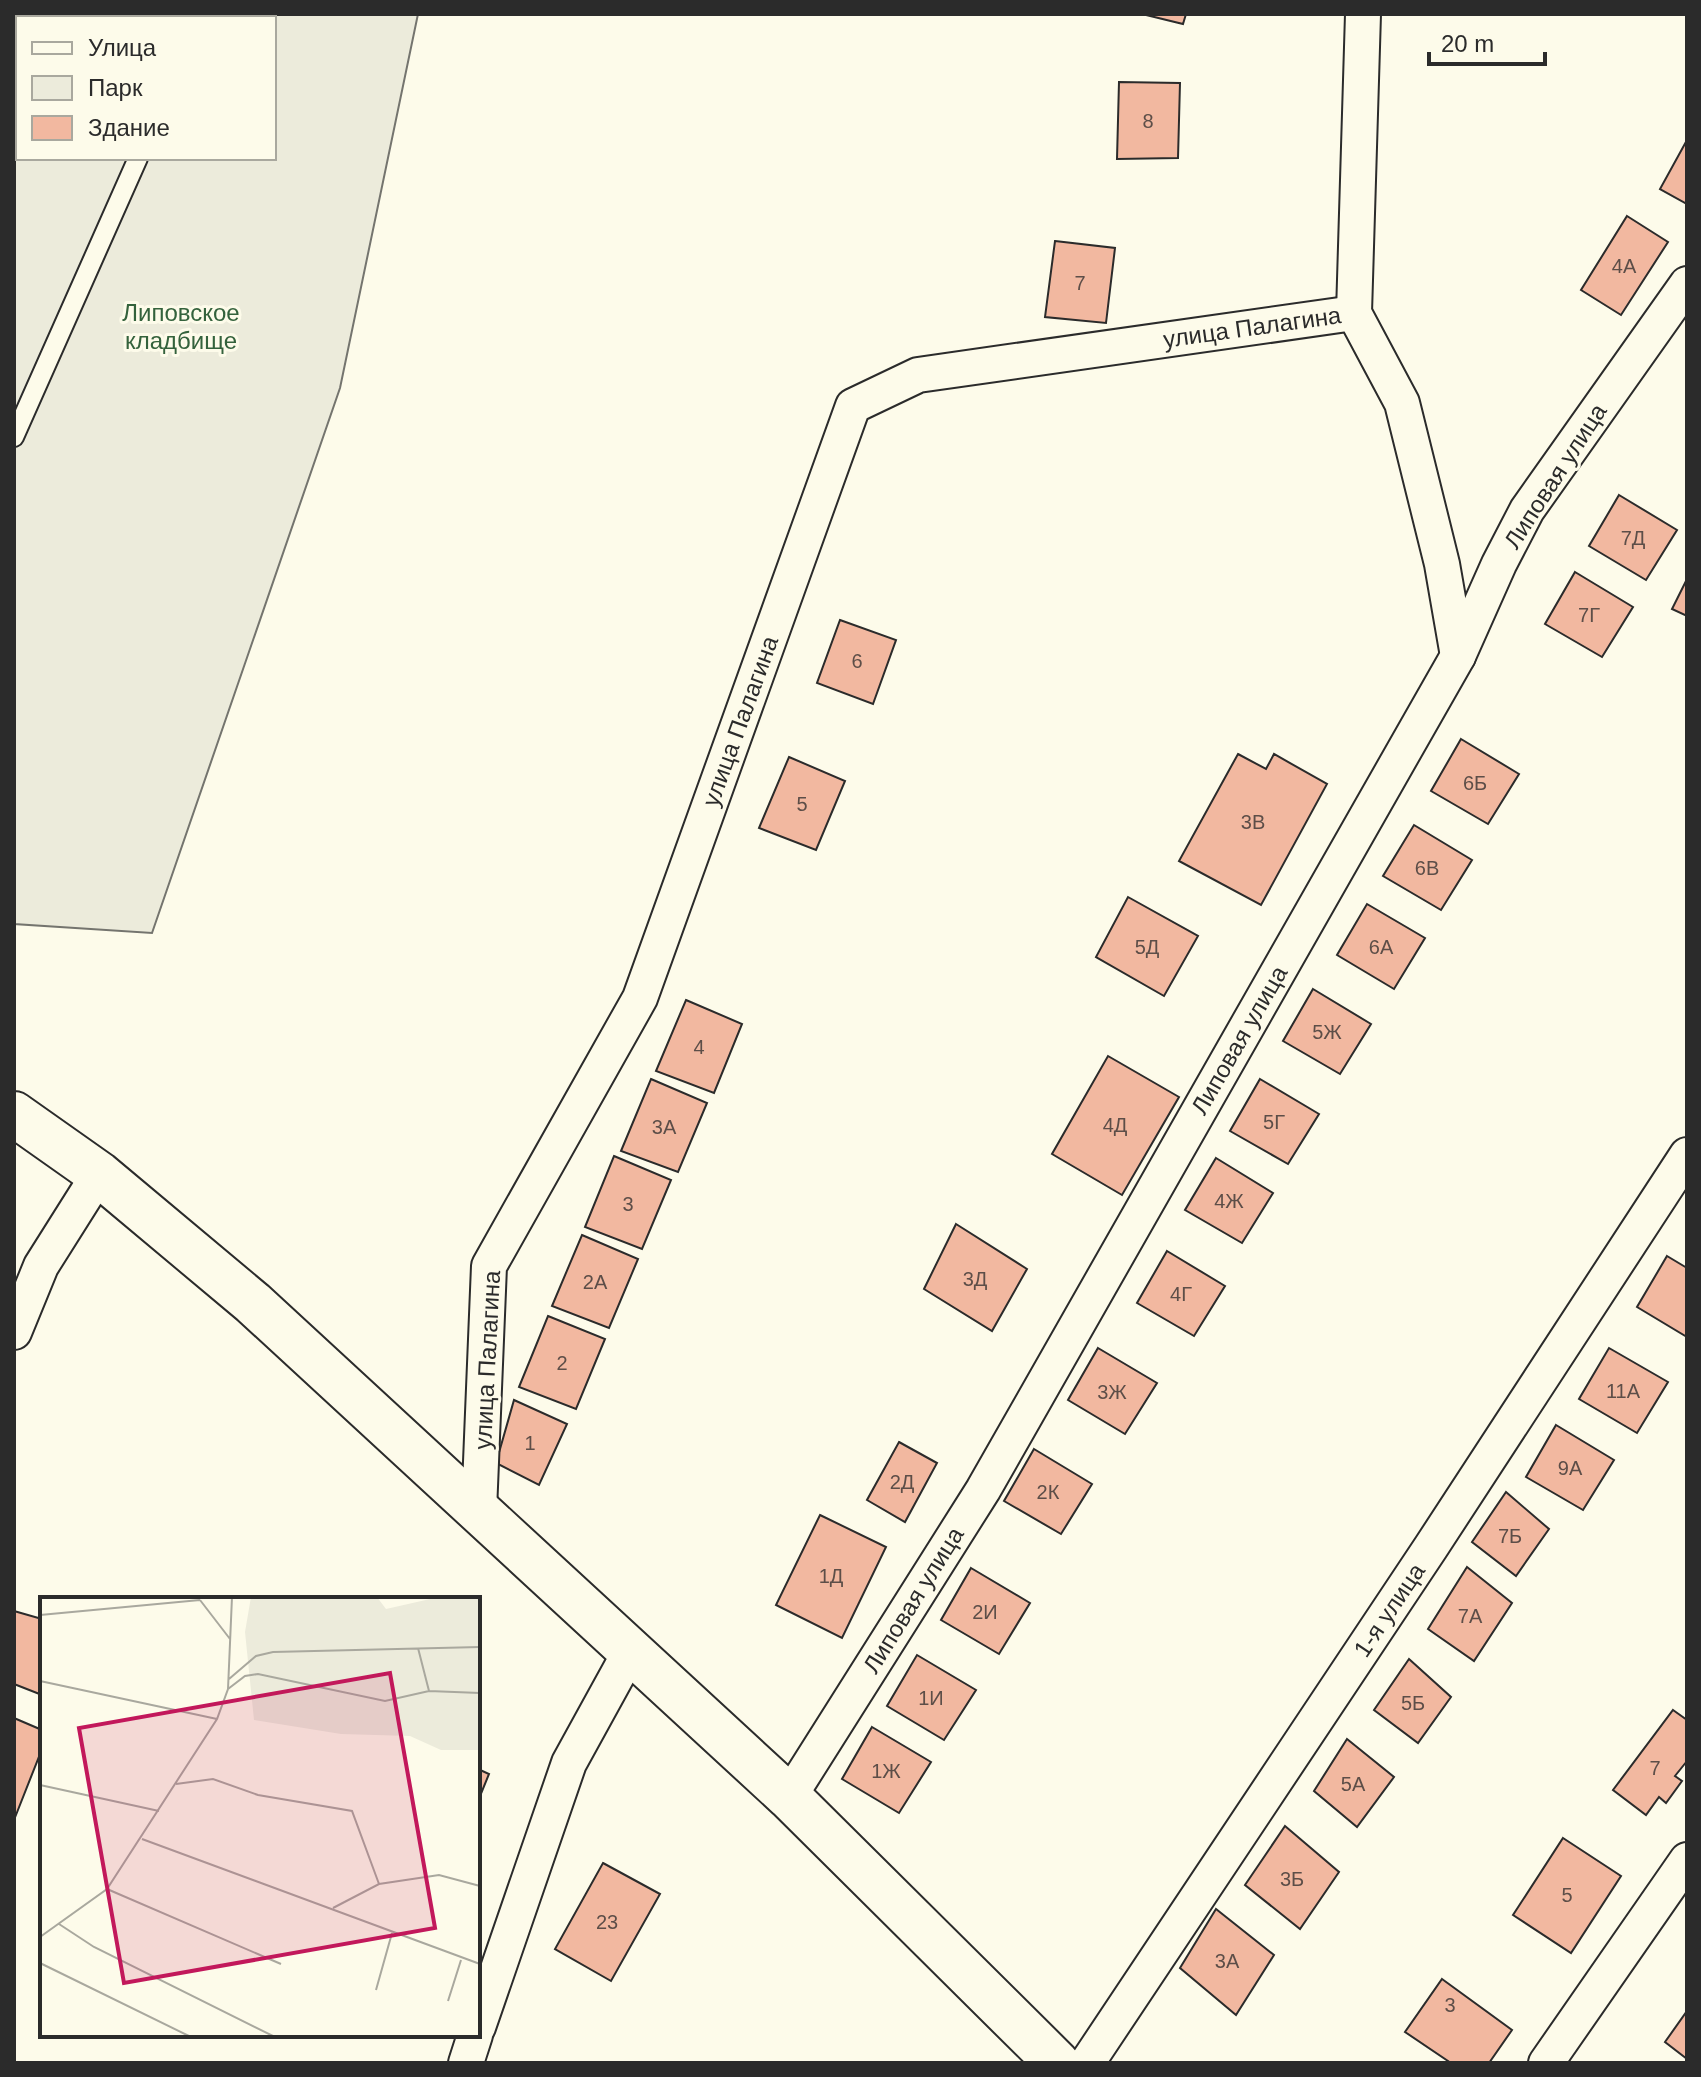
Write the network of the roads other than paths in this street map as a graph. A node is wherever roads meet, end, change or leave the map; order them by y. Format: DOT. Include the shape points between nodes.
graph roads {
  1 [pos="1363,14"];
  2 [pos="137,160"];
  3 [pos="1687,284"];
  4 [pos="1354,313"];
  5 [pos="14,437"];
  6 [pos="1458,656"];
  7 [pos="14,1114"];
  8 [pos="1687,1155"];
  9 [pos="99,1174"];
  10 [pos="14,1332"];
  11 [pos="479,1511"];
  12 [pos="630,1652"];
  13 [pos="789,1797"];
  14 [pos="1687,1860"];
  15 [pos="480,2021"];
  16 [pos="474,2037"];
  17 [pos="466,2063"];
  18 [pos="1057,2063"];
  19 [pos="1087,2063"];
  20 [pos="1546,2063"];
  1 -- 4 [label="street, улица Палагина"];
  2 -- 5 [label="lane"];
  3 -- 6 [label="street, Липовая улица" via="1527,510"];
  4 -- 6 [label="street, улица Палагина" via="1402,403 1442,564"];
  4 -- 11 [label="street, улица Палагина" via="918,375 853,406 640,998 489,1266"];
  6 -- 13 [label="street, Липовая улица" via="983,1490"];
  7 -- 9 [label="street"];
  8 -- 19 [label="street, 1-я улица"];
  9 -- 10 [label="street" via="41,1266"];
  9 -- 11 [label="street" via="253,1303"];
  11 -- 12 [label="street"];
  12 -- 13 [label="street"];
  12 -- 15 [label="street" via="569,1763"];
  13 -- 18 [label="street"];
  14 -- 20 [label="street"];
  16 -- 17 [label="street"];
}
